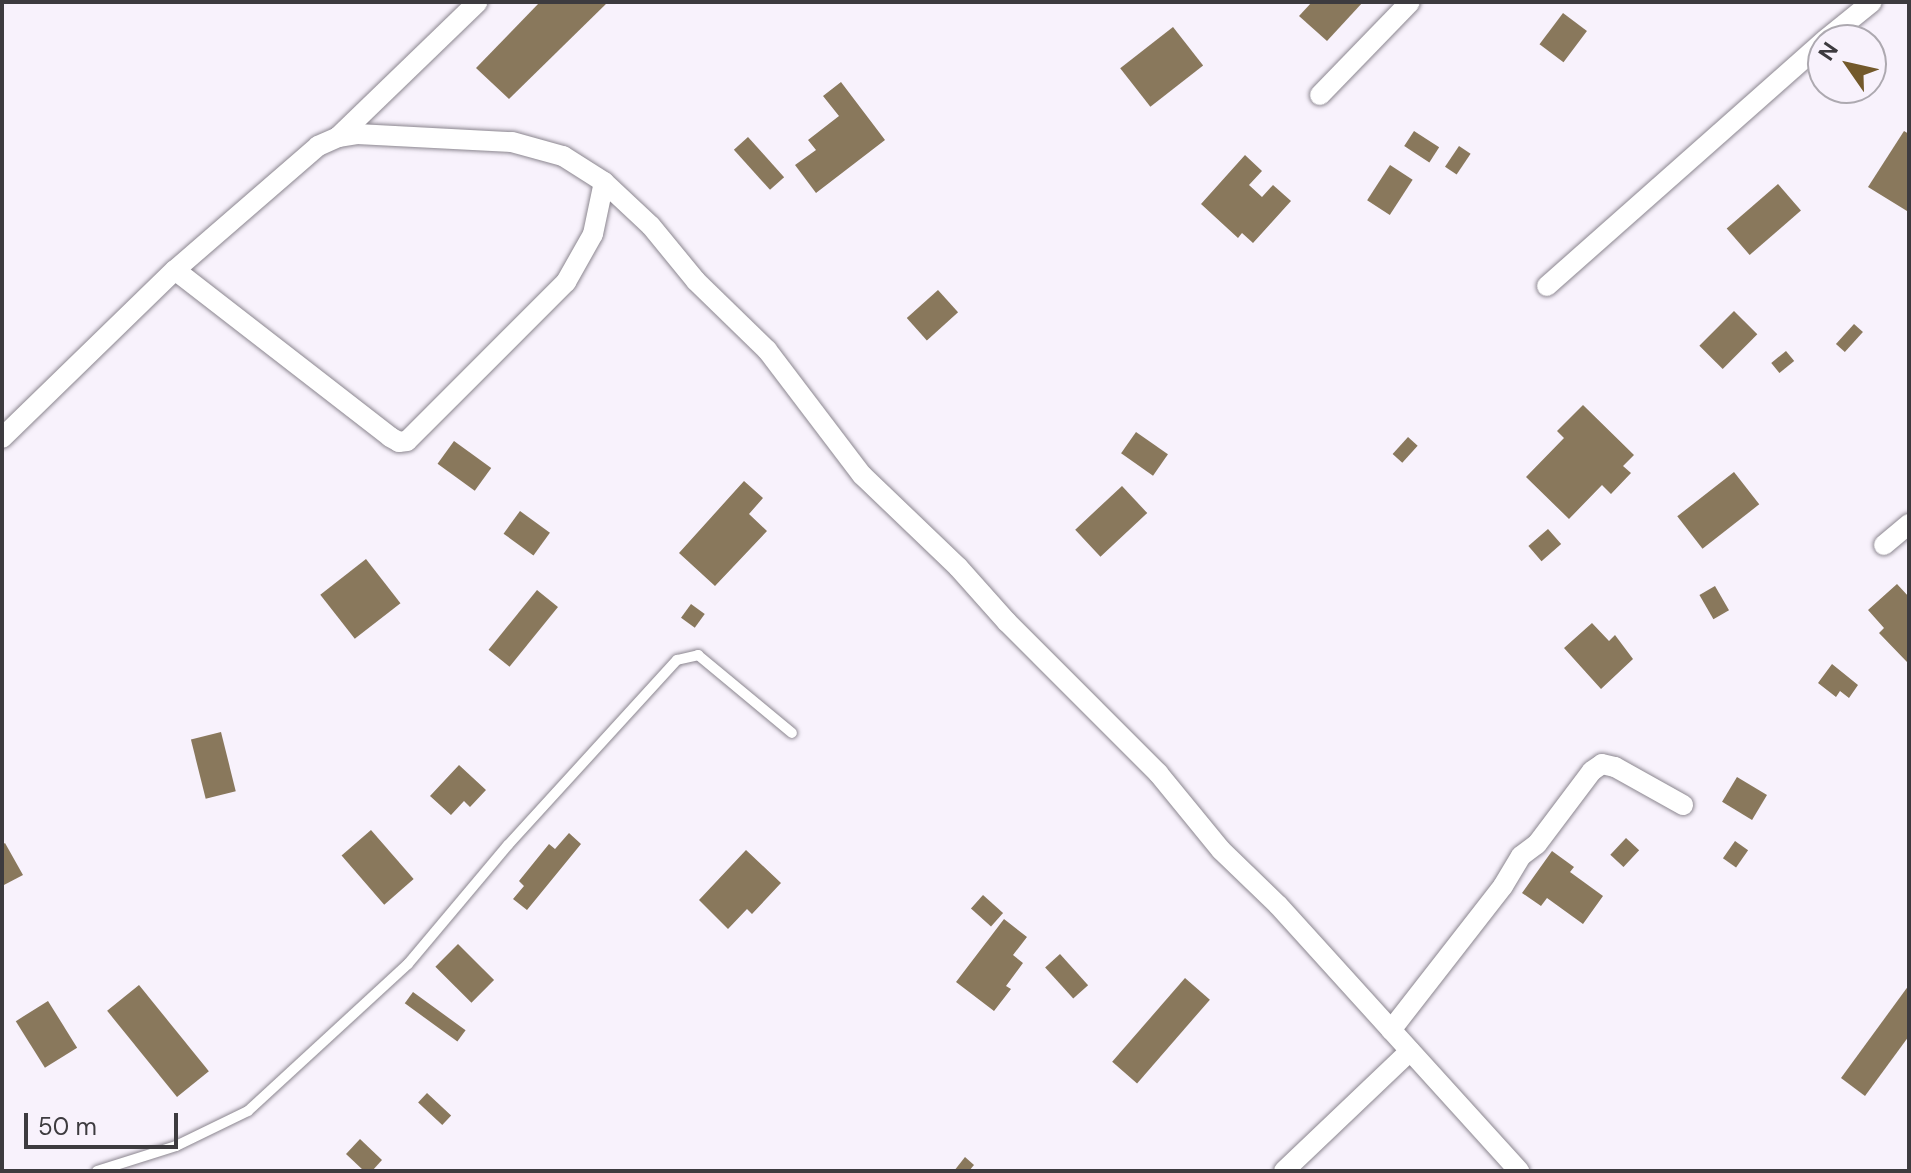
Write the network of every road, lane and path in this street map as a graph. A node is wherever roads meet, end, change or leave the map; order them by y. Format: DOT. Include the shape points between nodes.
graph roads {
  1 [pos="478,2"];
  2 [pos="1410,2"];
  3 [pos="1872,2"];
  4 [pos="1845,24"];
  5 [pos="1807,56"];
  6 [pos="1320,95"];
  7 [pos="338,137"];
  8 [pos="604,182"];
  9 [pos="175,270"];
  10 [pos="1547,286"];
  11 [pos="2,438"];
  12 [pos="1909,524"];
  13 [pos="1884,545"];
  14 [pos="792,733"];
  15 [pos="1683,805"];
  16 [pos="1391,1030"];
  17 [pos="1410,1051"];
  18 [pos="97,1171"];
  19 [pos="1284,1171"];
  20 [pos="1519,1171"];
  1 -- 7 [label="street"];
  2 -- 6 [label="street"];
  3 -- 4 [label="street"];
  5 -- 10 [label="street"];
  7 -- 8 [label="street" via="512,142 563,156"];
  7 -- 9 [label="street" via="318,146"];
  8 -- 9 [label="street" via="593,234 566,282 407,441 390,437"];
  8 -- 16 [label="street" via="758,339 862,475 1158,773 1221,850"];
  9 -- 11 [label="street"];
  12 -- 13 [label="street"];
  14 -- 18 [label="lane" via="698,655 677,660 408,964 248,1111 176,1146"];
  15 -- 16 [label="street" via="1615,767 1602,764 1592,771"];
  16 -- 17 [label="street"];
  17 -- 19 [label="street"];
  17 -- 20 [label="street"];
}
